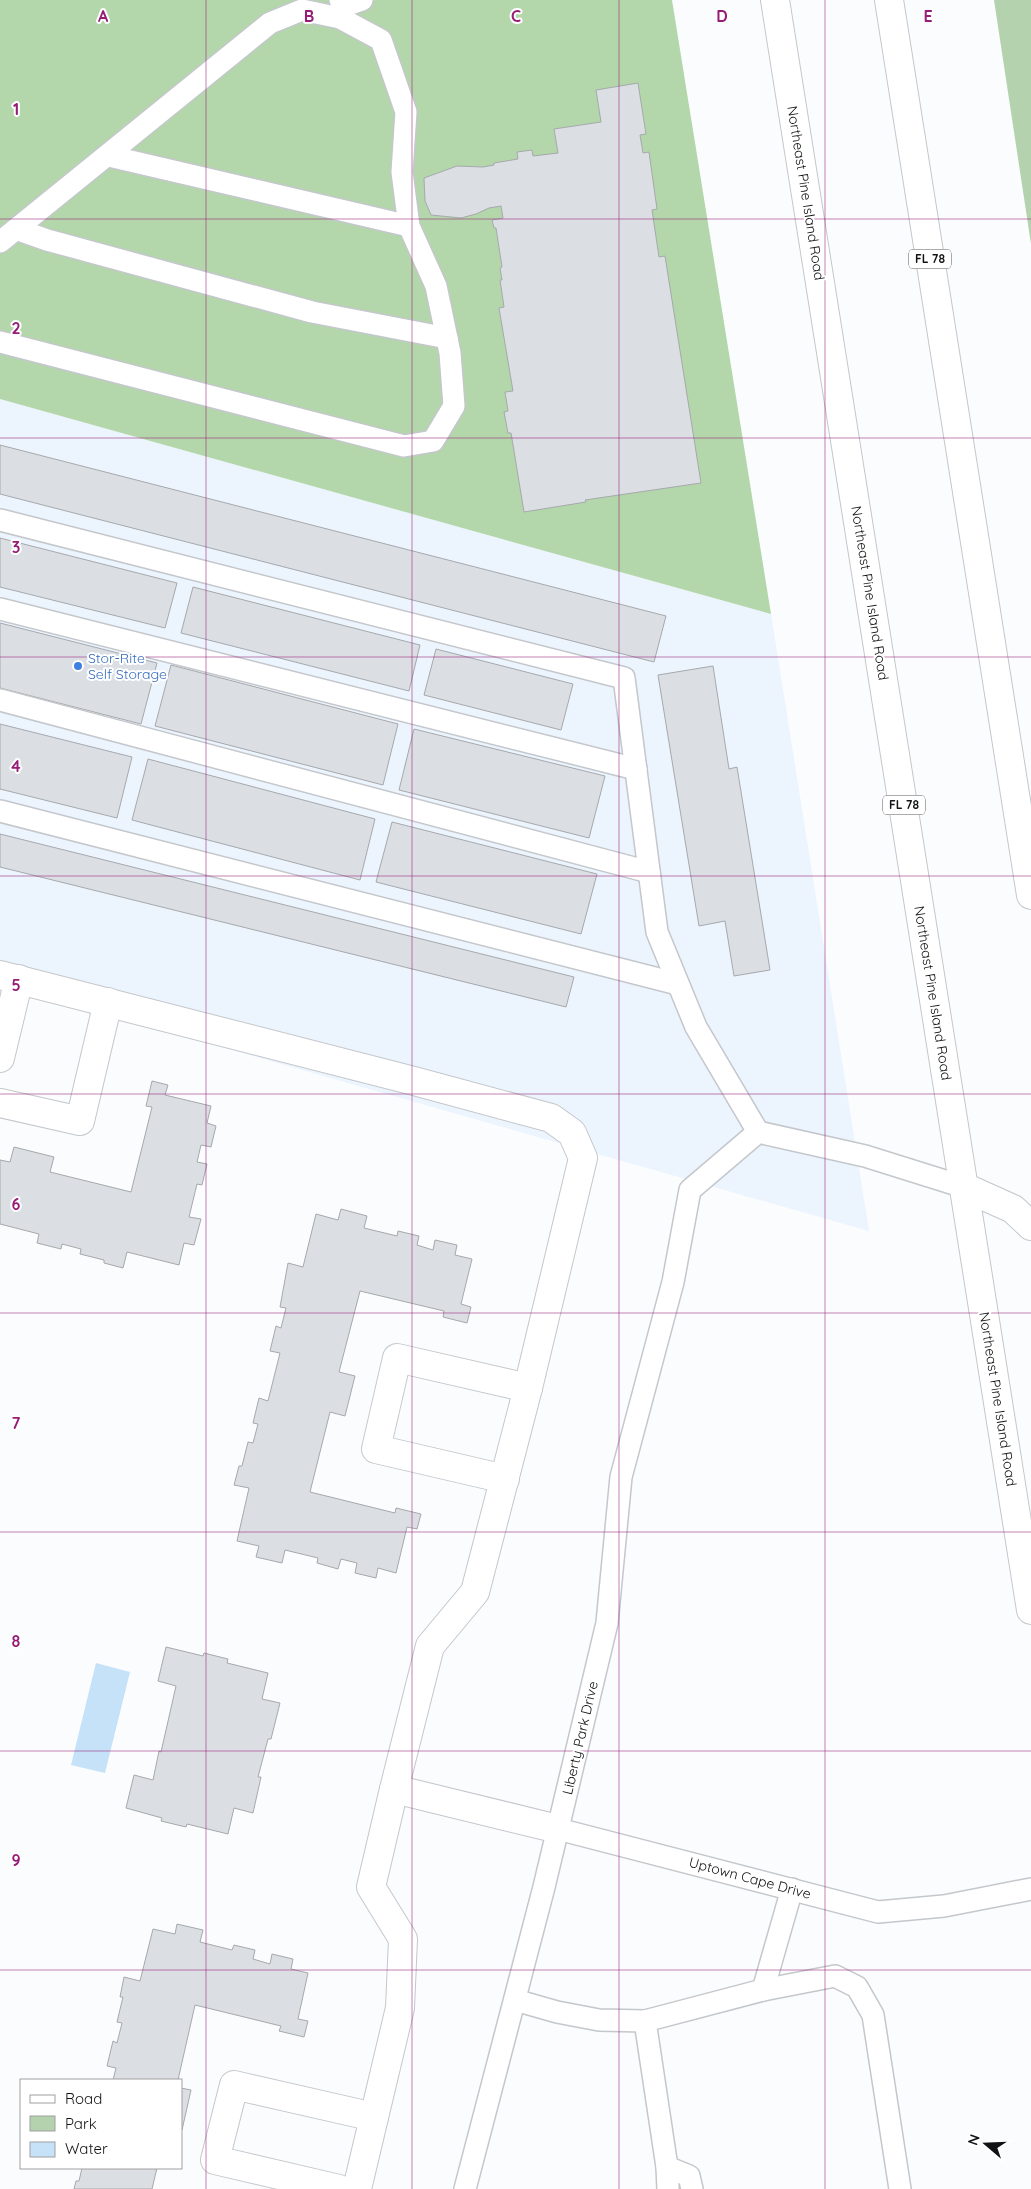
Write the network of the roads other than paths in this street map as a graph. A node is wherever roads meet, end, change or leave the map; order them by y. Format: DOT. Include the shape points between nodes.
graph roads {
  1 [pos="775,0"];
  2 [pos="889,0"];
  3 [pos="346,6"];
  4 [pos="108,156"];
  5 [pos="409,226"];
  6 [pos="8,235"];
  7 [pos="447,338"];
  8 [pos="0,342"];
  9 [pos="0,520"];
  10 [pos="0,609"];
  11 [pos="0,700"];
  12 [pos="636,769"];
  13 [pos="0,811"];
  14 [pos="649,872"];
  15 [pos="1031,895"];
  16 [pos="9,977"];
  17 [pos="678,984"];
  18 [pos="108,1002"];
  19 [pos="0,1058"];
  20 [pos="0,1102"];
  21 [pos="758,1132"];
  22 [pos="964,1187"];
  23 [pos="1031,1226"];
  24 [pos="528,1388"];
  25 [pos="505,1479"];
  26 [pos="1031,1610"];
  27 [pos="394,1789"];
  28 [pos="558,1830"];
  29 [pos="792,1889"];
  30 [pos="1031,1889"];
  31 [pos="763,1990"];
  32 [pos="515,2000"];
  33 [pos="645,2021"];
  34 [pos="374,2117"];
  35 [pos="667,2166"];
  36 [pos="339,2189"];
  37 [pos="357,2189"];
  38 [pos="465,2189"];
  39 [pos="668,2189"];
  40 [pos="692,2189"];
  41 [pos="900,2189"];
  1 -- 22 [label="street, Northeast Pine Island Road / FL 78"];
  2 -- 15 [label="street, FL 78"];
  3 -- 4 [label="lane" via="302,10 270,23"];
  3 -- 5 [label="lane" via="381,40 406,112 402,172"];
  4 -- 5 [label="lane"];
  4 -- 6 [label="lane"];
  5 -- 7 [label="lane" via="436,286"];
  6 -- 7 [label="lane" via="47,240 312,312"];
  7 -- 8 [label="lane" via="454,406 433,441 404,446"];
  9 -- 12 [label="lane" via="624,678"];
  10 -- 12 [label="lane"];
  11 -- 14 [label="lane"];
  12 -- 14 [label="lane"];
  13 -- 17 [label="lane"];
  14 -- 17 [label="lane" via="657,932"];
  16 -- 18 [label="street"];
  16 -- 19 [label="street"];
  17 -- 21 [label="lane" via="696,1027"];
  18 -- 20 [label="street" via="80,1122"];
  18 -- 24 [label="street" via="551,1118 572,1133 583,1158"];
  21 -- 22 [label="lane" via="865,1156"];
  21 -- 28 [label="lane, Liberty Park Drive" via="690,1190 673,1282 621,1477 607,1623"];
  22 -- 23 [label="street" via="1013,1209"];
  22 -- 26 [label="street, Northeast Pine Island Road / FL 78"];
  24 -- 25 [label="street"];
  24 -- 25 [label="street" via="397,1358 376,1449"];
  25 -- 27 [label="street" via="475,1592 430,1646"];
  27 -- 28 [label="street"];
  27 -- 34 [label="street" via="371,1887 403,1939 400,2008"];
  28 -- 29 [label="lane, Uptown Cape Drive"];
  28 -- 32 [label="lane, Liberty Park Drive"];
  29 -- 30 [label="lane, Uptown Cape Drive" via="878,1912 944,1906"];
  29 -- 31 [label="lane"];
  31 -- 33 [label="lane"];
  31 -- 41 [label="lane" via="835,1976 858,1987 873,2015"];
  32 -- 33 [label="lane" via="599,2020"];
  32 -- 38 [label="lane, Liberty Park Drive"];
  33 -- 35 [label="lane"];
  34 -- 36 [label="street" via="234,2085 215,2160"];
  34 -- 37 [label="street"];
  35 -- 39 [label="lane"];
  35 -- 40 [label="lane" via="689,2176"];
}
